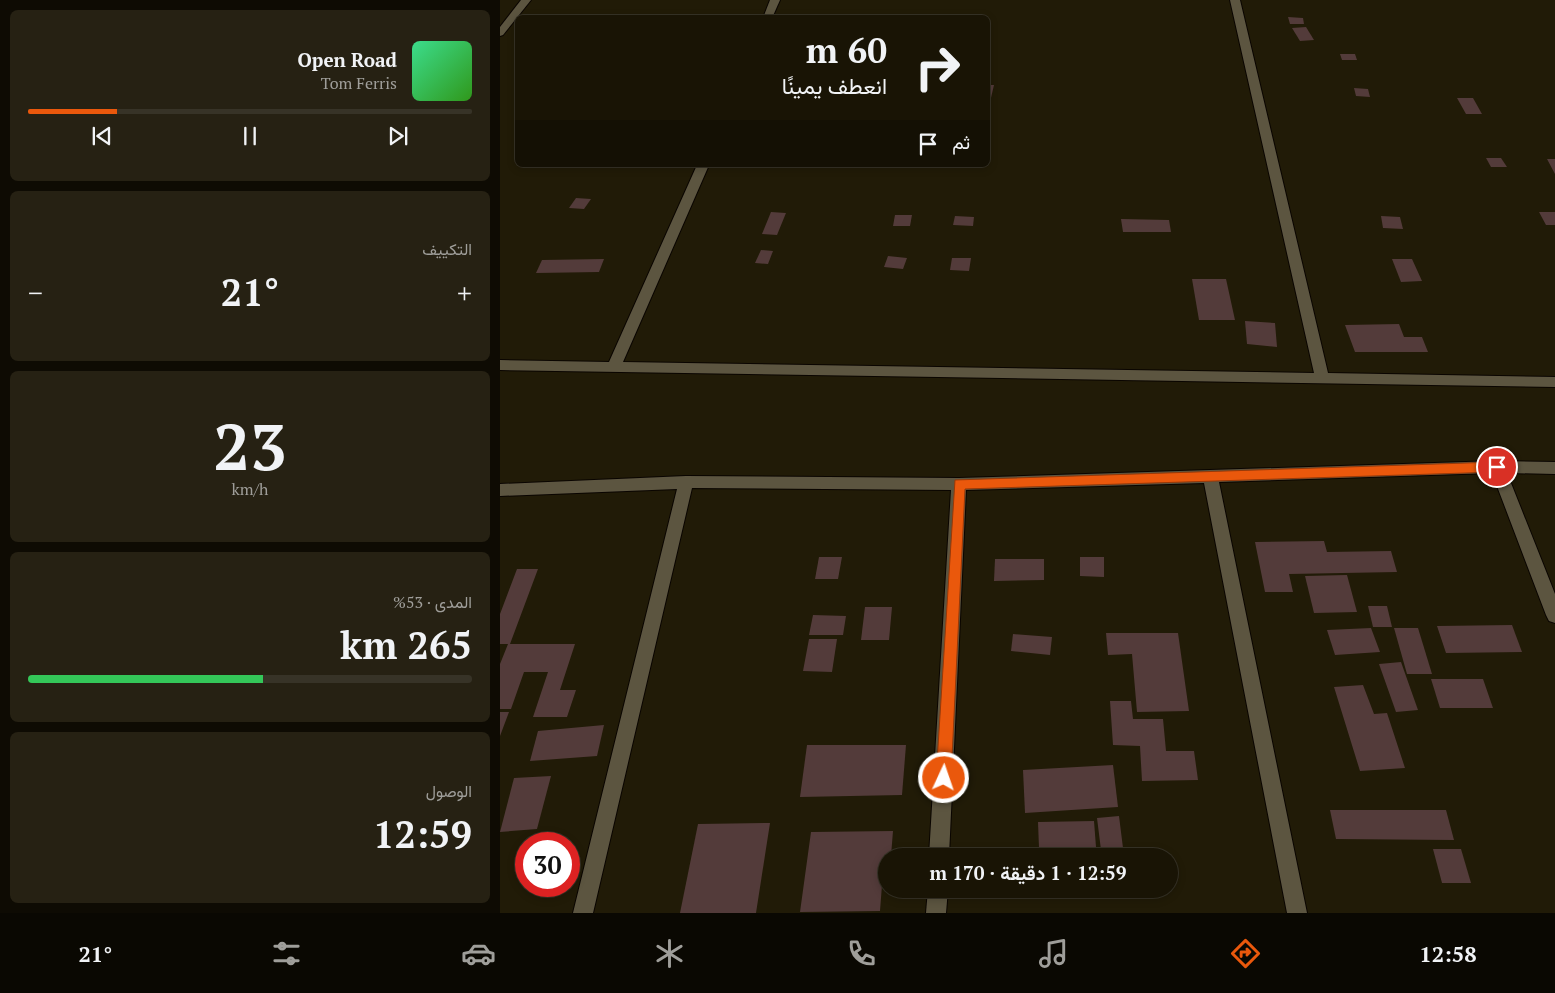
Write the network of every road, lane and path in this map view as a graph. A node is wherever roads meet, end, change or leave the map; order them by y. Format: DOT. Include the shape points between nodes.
graph roads {
  1 [pos="526,0"];
  2 [pos="775,0"];
  3 [pos="1235,0"];
  4 [pos="768,15"];
  5 [pos="500,34"];
  6 [pos="702,167"];
  7 [pos="500,366"];
  8 [pos="614,367"];
  9 [pos="1322,379"];
  10 [pos="1555,382"];
  11 [pos="1497,467"];
  12 [pos="1555,468"];
  13 [pos="1210,475"];
  14 [pos="686,482"];
  15 [pos="959,484"];
  16 [pos="500,490"];
  17 [pos="1555,615"];
  18 [pos="939,848"];
  19 [pos="937,898"];
  20 [pos="583,913"];
  21 [pos="936,913"];
  22 [pos="1297,913"];
  1 -- 5 [label="street"];
  2 -- 4 [label="street"];
  3 -- 9 [label="street"];
  6 -- 8 [label="street"];
  7 -- 8 [label="street"];
  8 -- 9 [label="street"];
  9 -- 10 [label="street"];
  11 -- 12 [label="street"];
  11 -- 13 [label="street"];
  11 -- 17 [label="street"];
  13 -- 15 [label="street"];
  13 -- 22 [label="street"];
  14 -- 15 [label="street"];
  14 -- 16 [label="street"];
  14 -- 20 [label="street"];
  15 -- 18 [label="street"];
  19 -- 21 [label="street"];
}
